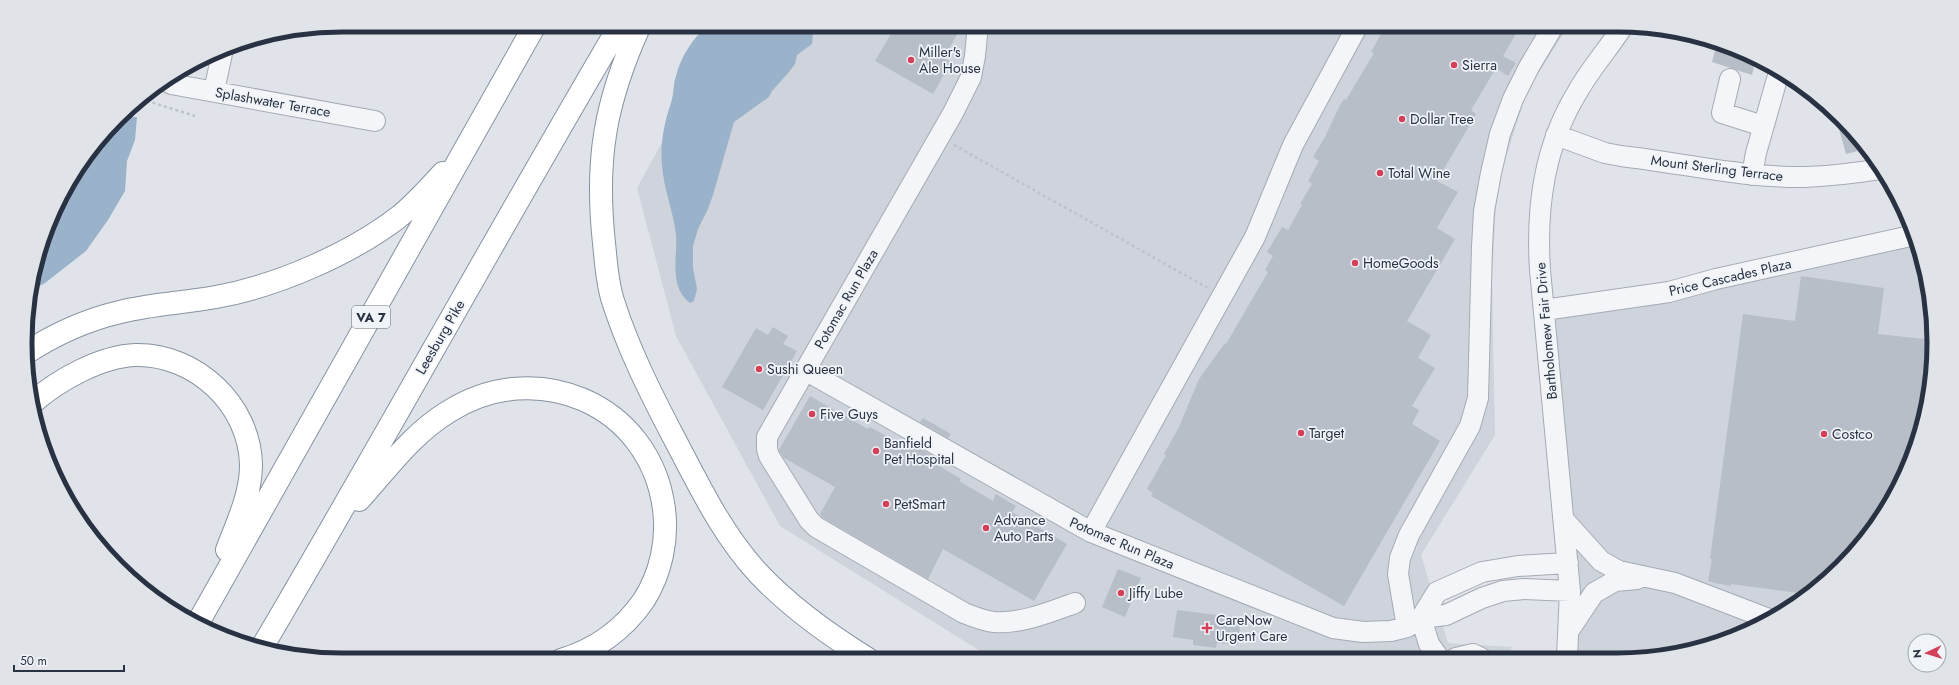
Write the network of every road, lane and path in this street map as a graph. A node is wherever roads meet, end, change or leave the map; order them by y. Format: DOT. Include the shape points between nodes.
graph roads {
  1 [pos="531,32"];
  2 [pos="616,32"];
  3 [pos="637,32"];
  4 [pos="977,32"];
  5 [pos="1354,32"];
  6 [pos="1550,32"];
  7 [pos="1619,32"];
  8 [pos="221,57"];
  9 [pos="1777,77"];
  10 [pos="1730,79"];
  11 [pos="171,84"];
  12 [pos="498,89"];
  13 [pos="214,91"];
  14 [pos="147,101"];
  15 [pos="195,116"];
  16 [pos="375,121"];
  17 [pos="1763,126"];
  18 [pos="939,136"];
  19 [pos="1556,136"];
  20 [pos="1875,170"];
  21 [pos="1752,175"];
  22 [pos="1908,236"];
  23 [pos="1222,296"];
  24 [pos="1544,310"];
  25 [pos="32,349"];
  26 [pos="805,370"];
  27 [pos="37,399"];
  28 [pos="1564,520"];
  29 [pos="1091,532"];
  30 [pos="329,534"];
  31 [pos="1568,563"];
  32 [pos="1647,578"];
  33 [pos="1570,591"];
  34 [pos="1075,603"];
  35 [pos="202,615"];
  36 [pos="1762,616"];
  37 [pos="1414,622"];
  38 [pos="1570,629"];
  39 [pos="265,643"];
  40 [pos="578,653"];
  41 [pos="858,653"];
  42 [pos="1435,653"];
  43 [pos="1567,653"];
  1 -- 12 [label="highway, VA 7"];
  2 -- 30 [label="highway, Leesburg Pike"];
  3 -- 41 [label="highway" via="614,92 601,155 602,220 612,300 650,392 710,506 731,538 758,572 806,616"];
  4 -- 18 [label="street, Potomac Run Plaza" via="971,77"];
  5 -- 23 [label="street" via="1293,145 1255,236"];
  6 -- 37 [label="street" via="1514,99 1498,142 1484,211 1478,398 1470,426 1408,535 1400,558 1398,574"];
  7 -- 19 [label="street, Bartholomew Fair Drive" via="1577,92"];
  8 -- 13 [label="street"];
  9 -- 17 [label="street"];
  10 -- 17 [label="street" via="1722,113"];
  11 -- 13 [label="street, Splashwater Terrace"];
  12 -- 25 [label="highway" via="466,146 434,182 401,215 353,246 325,261 249,289 186,303 120,312 89,321"];
  12 -- 35 [label="highway, VA 7"];
  13 -- 16 [label="street, Splashwater Terrace"];
  14 -- 15 [label="path"];
  17 -- 21 [label="street"];
  18 -- 23 [label="path"];
  18 -- 26 [label="street, Potomac Run Plaza"];
  19 -- 21 [label="street, Mount Sterling Terrace" via="1620,156"];
  19 -- 24 [label="street, Bartholomew Fair Drive" via="1548,156 1539,216 1538,246"];
  20 -- 21 [label="street, Mount Sterling Terrace" via="1804,177"];
  22 -- 24 [label="street, Price Cascades Plaza" via="1668,292"];
  23 -- 29 [label="street"];
  24 -- 28 [label="street, Bartholomew Fair Drive"];
  26 -- 29 [label="street, Potomac Run Plaza"];
  26 -- 34 [label="street" via="767,437 767,449 809,520 816,527 944,602 981,619 993,622 1018,620"];
  27 -- 35 [label="highway" via="74,374 95,364 136,355 184,365 206,378 229,402 243,427 251,465 246,500"];
  28 -- 31 [label="street, Bartholomew Fair Drive"];
  28 -- 32 [label="street" via="1601,561 1619,571"];
  29 -- 37 [label="street, Potomac Run Plaza" via="1321,625 1347,631 1370,632 1391,631"];
  30 -- 39 [label="highway, Leesburg Pike"];
  30 -- 40 [label="highway" via="419,432 462,403 492,392 524,387 572,395 601,408 637,441 653,469 659,484 665,516 663,550 648,593 629,619 604,640"];
  31 -- 33 [label="street, Bartholomew Fair Drive"];
  31 -- 37 [label="street" via="1518,566 1482,572 1438,592"];
  32 -- 36 [label="street" via="1675,584"];
  32 -- 38 [label="street" via="1615,581 1594,593"];
  33 -- 37 [label="street, Potomac Run Plaza" via="1503,591 1446,615"];
  33 -- 38 [label="street, Bartholomew Fair Drive"];
  37 -- 42 [label="street"];
  38 -- 43 [label="street, Bartholomew Fair Drive"];
}
